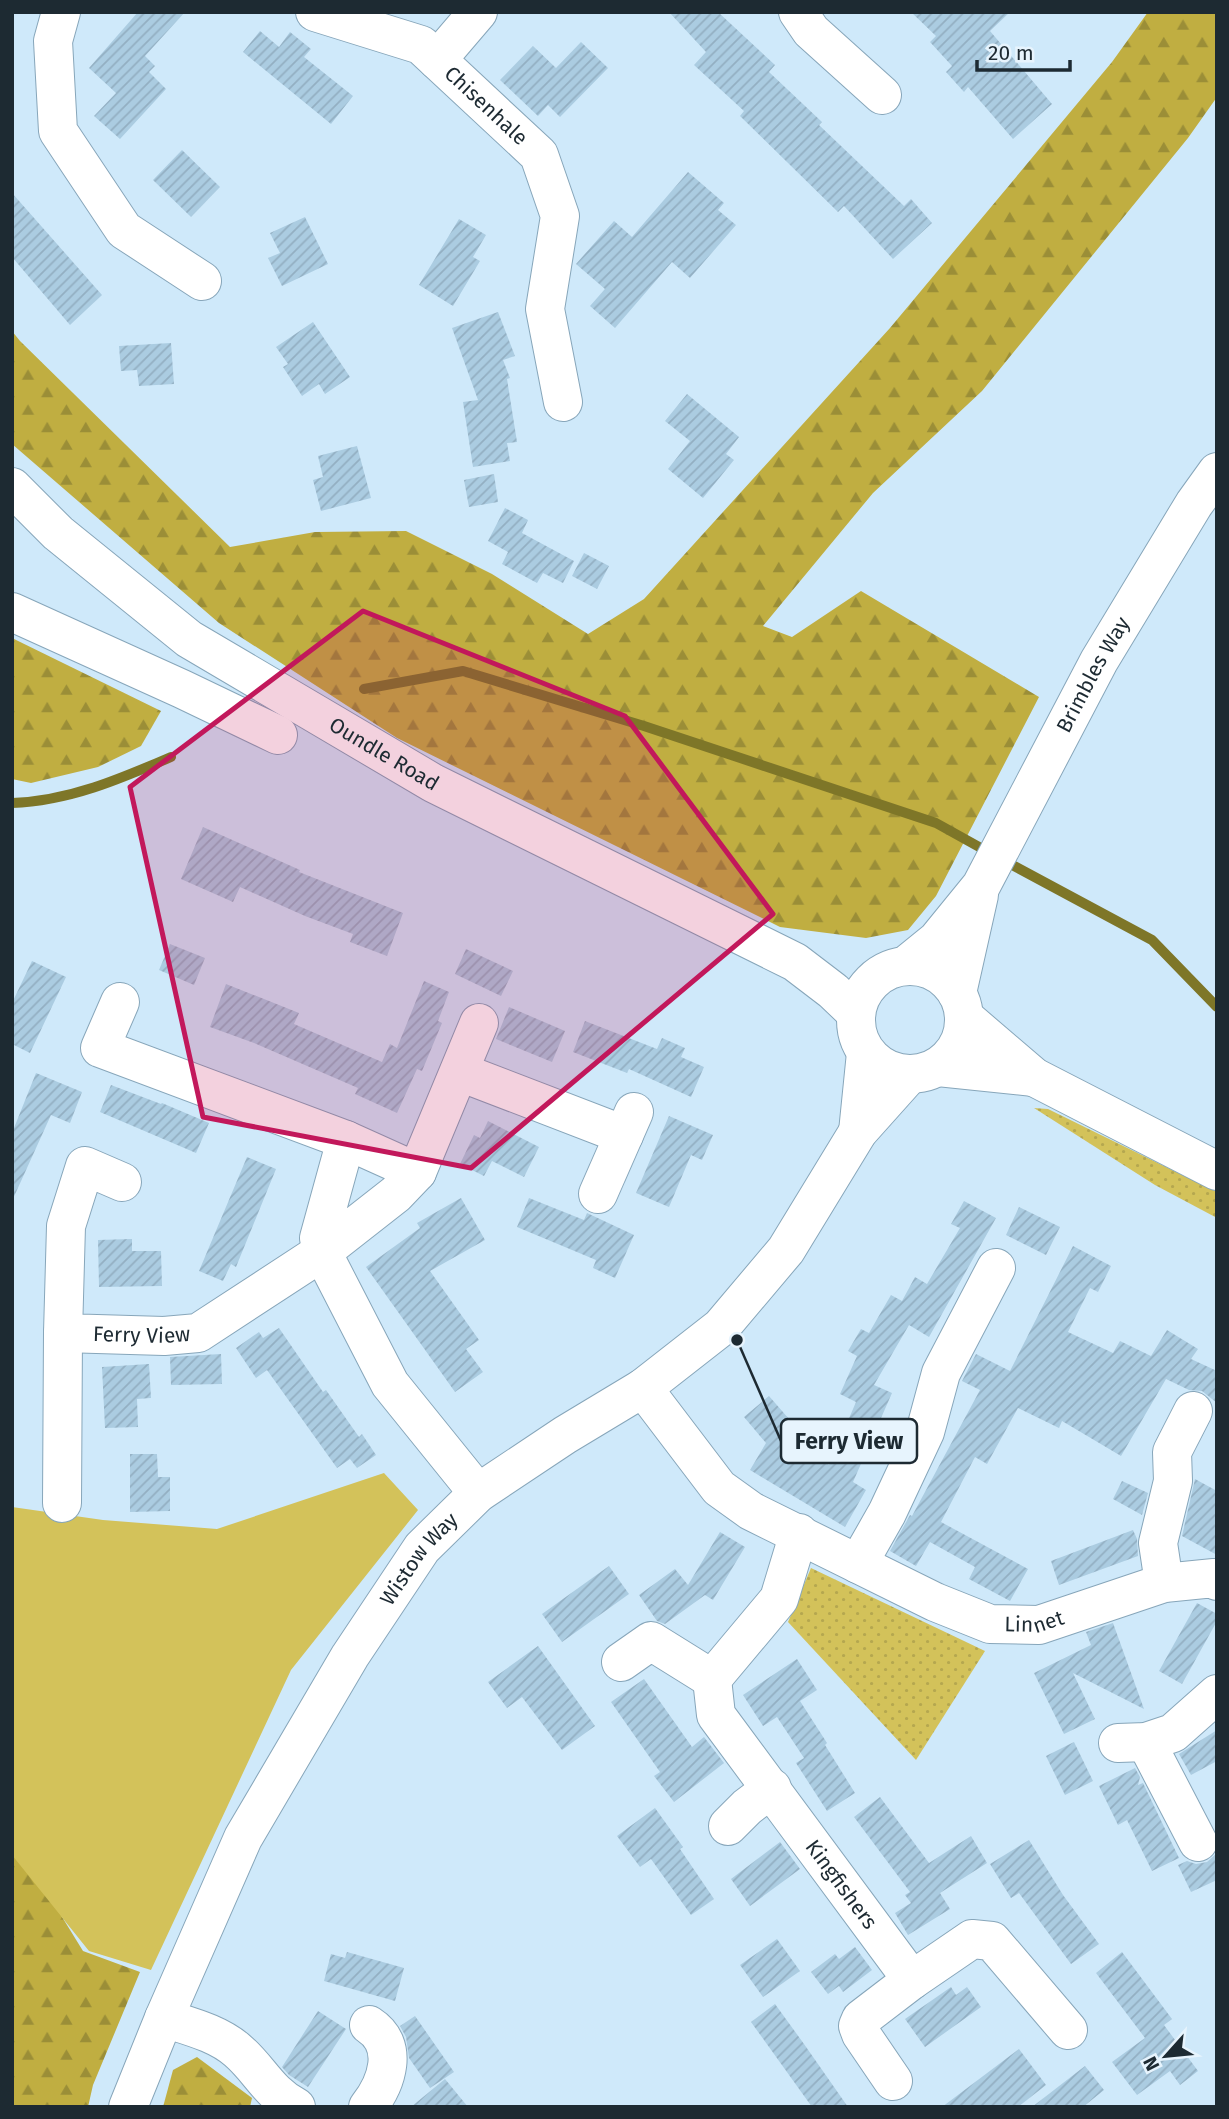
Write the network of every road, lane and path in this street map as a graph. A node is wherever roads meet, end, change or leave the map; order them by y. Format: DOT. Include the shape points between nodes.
graph roads {
  1 [pos="61,12"];
  2 [pos="315,12"];
  3 [pos="478,12"];
  4 [pos="798,12"];
  5 [pos="437,60"];
  6 [pos="882,95"];
  7 [pos="202,281"];
  8 [pos="563,402"];
  9 [pos="1217,472"];
  10 [pos="12,487"];
  11 [pos="1205,512"];
  12 [pos="12,612"];
  13 [pos="282,730"];
  14 [pos="981,886"];
  15 [pos="794,962"];
  16 [pos="892,970"];
  17 [pos="121,1002"];
  18 [pos="960,1005"];
  19 [pos="856,1013"];
  20 [pos="480,1023"];
  21 [pos="866,1053"];
  22 [pos="924,1071"];
  23 [pos="460,1072"];
  24 [pos="1034,1077"];
  25 [pos="858,1132"];
  26 [pos="346,1140"];
  27 [pos="1217,1171"];
  28 [pos="417,1172"];
  29 [pos="122,1182"];
  30 [pos="598,1194"];
  31 [pos="322,1252"];
  32 [pos="996,1268"];
  33 [pos="63,1333"];
  34 [pos="643,1388"];
  35 [pos="1192,1410"];
  36 [pos="478,1493"];
  37 [pos="62,1503"];
  38 [pos="799,1533"];
  39 [pos="858,1564"];
  40 [pos="1217,1581"];
  41 [pos="1164,1583"];
  42 [pos="621,1662"];
  43 [pos="712,1679"];
  44 [pos="1217,1694"];
  45 [pos="772,1788"];
  46 [pos="728,1826"];
  47 [pos="1198,1842"];
  48 [pos="912,1980"];
  49 [pos="164,2018"];
  50 [pos="369,2025"];
  51 [pos="1068,2030"];
  52 [pos="893,2081"];
  53 [pos="128,2107"];
  54 [pos="296,2107"];
  55 [pos="369,2107"];
  1 -- 7 [label="street" via="53,41 58,131 124,230"];
  2 -- 5 [label="street, Chisenhale" via="421,45"];
  3 -- 5 [label="street"];
  4 -- 6 [label="street" via="811,31"];
  5 -- 8 [label="street, Chisenhale" via="539,155 560,216 545,309"];
  9 -- 11 [label="street, Brimbles Way"];
  10 -- 13 [label="street, Oundle Road" via="58,533 189,639"];
  11 -- 14 [label="street, Brimbles Way" via="1099,661"];
  12 -- 13 [label="street"];
  13 -- 15 [label="street, Oundle Road" via="433,783"];
  14 -- 16 [label="street, Brimbles Way" via="937,940"];
  14 -- 18 [label="street, Brimbles Way"];
  15 -- 16 [label="street, Oundle Road"];
  15 -- 19 [label="street, Oundle Road"];
  16 -- 18 [label="street" via="931,970 946,980"];
  16 -- 19 [label="street" via="868,985"];
  17 -- 26 [label="street" via="95,1059"];
  18 -- 22 [label="street" via="963,1031 958,1045 950,1058"];
  18 -- 24 [label="street"];
  19 -- 21 [label="street" via="855,1027"];
  20 -- 23 [label="street, Ferry View"];
  21 -- 22 [label="street" via="893,1072"];
  21 -- 25 [label="street, Wistow Way"];
  22 -- 24 [label="street"];
  22 -- 25 [label="street, Wistow Way"];
  23 -- 28 [label="street, Ferry View"];
  23 -- 30 [label="street" via="630,1123"];
  24 -- 27 [label="street"];
  25 -- 34 [label="street, Wistow Way" via="786,1250 721,1327"];
  26 -- 28 [label="street"];
  26 -- 31 [label="street" via="319,1238"];
  28 -- 31 [label="street, Ferry View"];
  29 -- 33 [label="street, Ferry View" via="85,1166 66,1226"];
  31 -- 33 [label="street, Ferry View" via="198,1333"];
  31 -- 36 [label="street" via="390,1384"];
  32 -- 39 [label="street" via="941,1373 925,1432"];
  33 -- 37 [label="street, Ferry View"];
  34 -- 36 [label="street, Wistow Way"];
  34 -- 38 [label="street, Linnet" via="719,1488 751,1511"];
  35 -- 41 [label="street" via="1172,1452 1174,1482 1158,1543"];
  36 -- 49 [label="street, Wistow Way" via="422,1548 350,1656 243,1838"];
  38 -- 39 [label="street, Linnet"];
  38 -- 43 [label="street" via="779,1599"];
  39 -- 41 [label="street, Linnet" via="990,1624 1039,1625"];
  40 -- 41 [label="street, Linnet"];
  42 -- 43 [label="street" via="652,1641"];
  43 -- 45 [label="street, Kingfishers" via="716,1715"];
  44 -- 47 [label="street" via="1173,1733 1132,1742"];
  45 -- 46 [label="street"];
  45 -- 48 [label="street, Kingfishers"];
  48 -- 51 [label="street" via="972,1939 992,1941"];
  48 -- 52 [label="street" via="847,2025 861,2034"];
  49 -- 53 [label="street, Wistow Way"];
  49 -- 54 [label="street" via="226,2042 272,2091"];
  50 -- 55 [label="street" via="386,2042 388,2067"];
}
